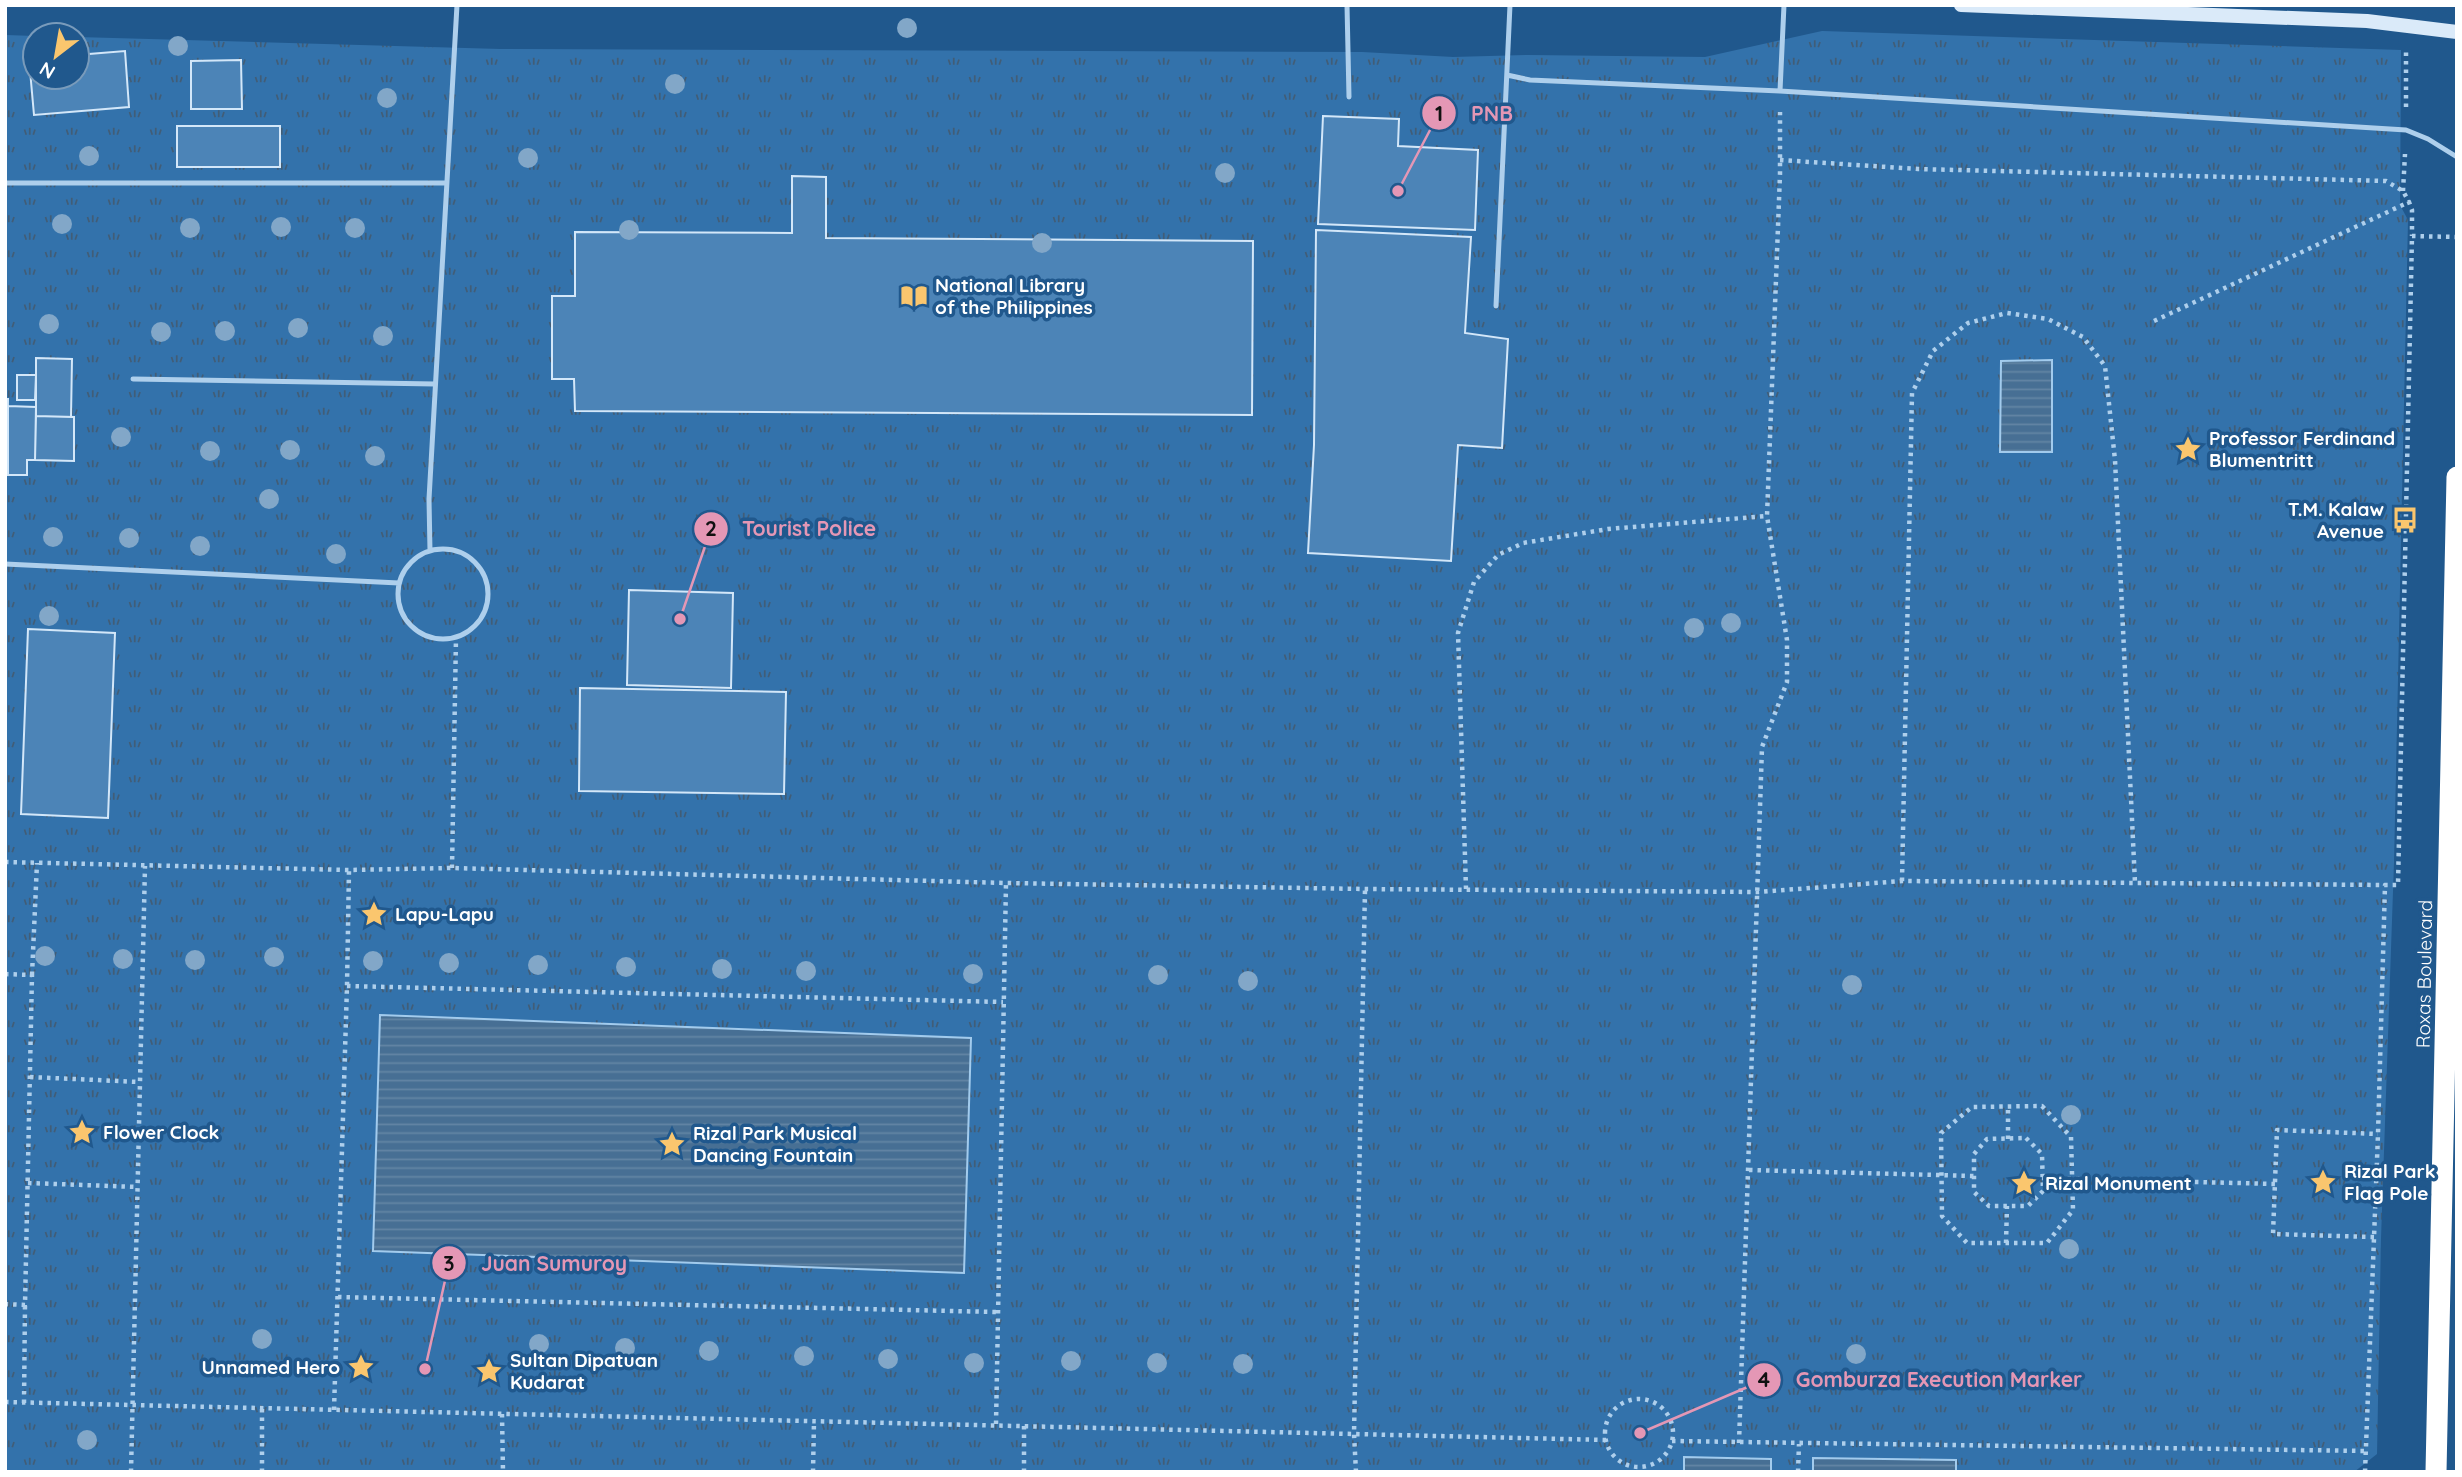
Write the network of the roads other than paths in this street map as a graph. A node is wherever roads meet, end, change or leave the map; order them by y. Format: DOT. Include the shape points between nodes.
graph roads {
  1 [pos="457,5"];
  2 [pos="1346,5"];
  3 [pos="1510,5"];
  4 [pos="1784,5"];
  5 [pos="1961,5"];
  6 [pos="2457,32"];
  7 [pos="1507,75"];
  8 [pos="1780,90"];
  9 [pos="1349,97"];
  10 [pos="2457,157"];
  11 [pos="5,183"];
  12 [pos="445,183"];
  13 [pos="1496,306"];
  14 [pos="133,379"];
  15 [pos="435,384"];
  16 [pos="2457,477"];
  17 [pos="430,551"];
  18 [pos="5,564"];
  19 [pos="399,583"];
  20 [pos="2454,776"];
  21 [pos="2437,1472"];
  1 -- 12 [label="lane"];
  2 -- 9 [label="lane"];
  3 -- 7 [label="lane"];
  4 -- 8 [label="lane"];
  5 -- 6 [label="street" via="2368,20"];
  7 -- 8 [label="lane" via="1530,80"];
  7 -- 13 [label="lane"];
  8 -- 10 [label="lane" via="2406,130"];
  11 -- 12 [label="lane"];
  12 -- 15 [label="lane"];
  14 -- 15 [label="lane"];
  15 -- 17 [label="lane"];
  16 -- 20 [label="highway, Roxas Boulevard"];
  17 -- 19 [label="lane" via="410,563"];
  17 -- 19 [label="lane" via="447,549 478,565 488,598 472,629 441,639 412,626 401,607"];
  18 -- 19 [label="lane"];
  20 -- 21 [label="highway, Roxas Boulevard"];
}
